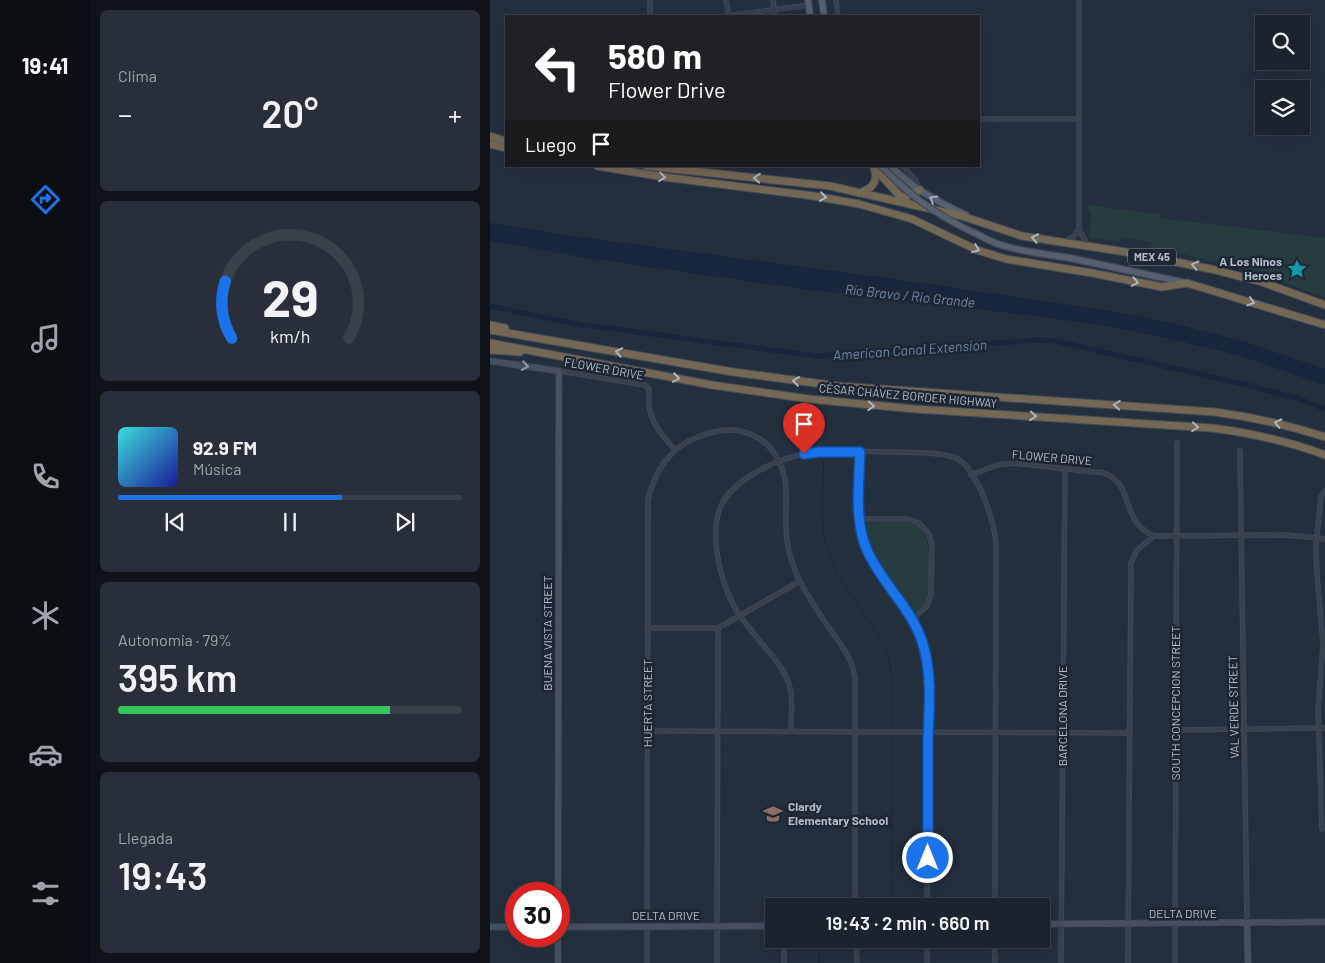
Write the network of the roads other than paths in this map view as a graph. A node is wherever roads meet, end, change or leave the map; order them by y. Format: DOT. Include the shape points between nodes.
graph roads {
  1 [pos="650,0"];
  2 [pos="726,0"];
  3 [pos="773,0"];
  4 [pos="822,0"];
  5 [pos="836,0"];
  6 [pos="1079,0"];
  7 [pos="808,2"];
  8 [pos="774,10"];
  9 [pos="650,15"];
  10 [pos="728,15"];
  11 [pos="736,15"];
  12 [pos="775,15"];
  13 [pos="810,15"];
  14 [pos="824,15"];
  15 [pos="838,15"];
  16 [pos="980,118"];
  17 [pos="1079,119"];
  18 [pos="490,136"];
  19 [pos="505,141"];
  20 [pos="490,144"];
  21 [pos="505,148"];
  22 [pos="602,167"];
  23 [pos="656,167"];
  24 [pos="876,167"];
  25 [pos="892,167"];
  26 [pos="904,167"];
  27 [pos="920,190"];
  28 [pos="859,193"];
  29 [pos="977,220"];
  30 [pos="1079,230"];
  31 [pos="1061,243"];
  32 [pos="1088,247"];
  33 [pos="1187,283"];
  34 [pos="1325,305"];
  35 [pos="1314,321"];
  36 [pos="490,324"];
  37 [pos="1325,325"];
  38 [pos="1325,329"];
  39 [pos="490,330"];
  40 [pos="554,341"];
  41 [pos="490,343"];
  42 [pos="490,350"];
  43 [pos="541,353"];
  44 [pos="490,361"];
  45 [pos="559,372"];
  46 [pos="1325,437"];
  47 [pos="1177,443"];
  48 [pos="675,450"];
  49 [pos="1240,451"];
  50 [pos="860,452"];
  51 [pos="1325,455"];
  52 [pos="778,462"];
  53 [pos="1065,468"];
  54 [pos="971,475"];
  55 [pos="1325,491"];
  56 [pos="859,519"];
  57 [pos="1154,536"];
  58 [pos="1242,536"];
  59 [pos="1177,537"];
  60 [pos="1316,538"];
  61 [pos="1325,539"];
  62 [pos="800,581"];
  63 [pos="740,616"];
  64 [pos="912,619"];
  65 [pos="1323,620"];
  66 [pos="647,628"];
  67 [pos="718,628"];
  68 [pos="1318,728"];
  69 [pos="1325,728"];
  70 [pos="717,730"];
  71 [pos="1176,730"];
  72 [pos="1244,730"];
  73 [pos="648,731"];
  74 [pos="791,731"];
  75 [pos="855,731"];
  76 [pos="928,732"];
  77 [pos="996,732"];
  78 [pos="1063,732"];
  79 [pos="1129,733"];
  80 [pos="1322,829"];
  81 [pos="558,882"];
  82 [pos="855,898"];
  83 [pos="927,898"];
  84 [pos="994,898"];
  85 [pos="1325,922"];
  86 [pos="1050,924"];
  87 [pos="1062,924"];
  88 [pos="1128,924"];
  89 [pos="1175,924"];
  90 [pos="1247,924"];
  91 [pos="647,926"];
  92 [pos="717,926"];
  93 [pos="765,926"];
  94 [pos="490,927"];
  95 [pos="570,927"];
  96 [pos="505,928"];
  97 [pos="558,947"];
  98 [pos="784,948"];
  99 [pos="856,948"];
  100 [pos="927,948"];
  101 [pos="994,948"];
  102 [pos="558,963"];
  103 [pos="647,963"];
  104 [pos="717,963"];
  105 [pos="784,963"];
  106 [pos="857,963"];
  107 [pos="927,963"];
  108 [pos="994,963"];
  109 [pos="1061,963"];
  110 [pos="1128,963"];
  111 [pos="1175,963"];
  112 [pos="1248,963"];
  1 -- 9 [label="street"];
  2 -- 10 [label="street"];
  3 -- 8 [label="street"];
  4 -- 14 [label="main road"];
  5 -- 15 [label="street"];
  6 -- 17 [label="street"];
  7 -- 8 [label="street"];
  7 -- 13 [label="main road"];
  8 -- 11 [label="street"];
  8 -- 12 [label="street"];
  16 -- 17 [label="street"];
  17 -- 30 [label="street"];
  18 -- 19 [label="highway"];
  20 -- 21 [label="highway"];
  22 -- 33 [label="highway, one-way" via="839,199 912,219 978,250 1006,259 1162,287"];
  28 -- 23 [label="highway, one-way" via="802,182"];
  24 -- 27 [label="highway" via="900,196 906,197"];
  24 -- 28 [label="highway" via="873,186"];
  24 -- 33 [label="main road, MEX 45, bridge" via="921,203 996,243"];
  25 -- 27 [label="main road, MEX 45"];
  26 -- 27 [label="street"];
  29 -- 27 [label="main road, MEX 45, one-way"];
  28 -- 29 [label="highway"];
  31 -- 29 [label="highway, MEX 45, one-way" via="1015,234"];
  30 -- 31 [label="street"];
  30 -- 32 [label="street"];
  31 -- 32 [label="highway, MEX 45"];
  34 -- 32 [label="highway, MEX 45, one-way" via="1269,284 1211,269"];
  33 -- 35 [label="highway, MEX 45, one-way"];
  35 -- 37 [label="highway, MEX 45"];
  35 -- 38 [label="highway"];
  36 -- 40 [label="highway"];
  39 -- 40 [label="highway, CÉSAR CHÁVEZ BORDER HIGHWAY"];
  46 -- 40 [label="highway, CÉSAR CHÁVEZ BORDER HIGHWAY, one-way" via="1256,418 1215,412 846,387 733,372"];
  41 -- 43 [label="highway, CÉSAR CHÁVEZ BORDER HIGHWAY"];
  42 -- 43 [label="highway"];
  43 -- 51 [label="highway, CÉSAR CHÁVEZ BORDER HIGHWAY, one-way" via="761,392 861,405 1220,429 1284,442"];
  44 -- 45 [label="street, FLOWER DRIVE, one-way"];
  45 -- 48 [label="street, FLOWER DRIVE" via="645,385 649,389 653,421"];
  45 -- 81 [label="street, BUENA VISTA STREET"];
  47 -- 59 [label="street, SOUTH CONCEPCION STREET"];
  48 -- 52 [label="street" via="707,433 739,431 761,438"];
  48 -- 66 [label="street, HUERTA STREET" via="657,474 648,500"];
  49 -- 58 [label="street, VAL VERDE STREET"];
  50 -- 52 [label="street" via="809,453"];
  50 -- 54 [label="street" via="915,452 952,457 964,464"];
  50 -- 56 [label="street"];
  52 -- 62 [label="street" via="785,479 788,546"];
  52 -- 63 [label="street" via="736,484 718,514 716,536 722,575"];
  53 -- 54 [label="street, FLOWER DRIVE" via="1008,463"];
  53 -- 57 [label="street, FLOWER DRIVE" via="1104,473 1115,478 1122,487 1134,520"];
  53 -- 78 [label="street, BARCELONA DRIVE"];
  54 -- 77 [label="street" via="989,509 996,543"];
  55 -- 60 [label="street" via="1320,496"];
  56 -- 64 [label="street" via="862,539 870,558"];
  56 -- 64 [label="street" via="908,519 919,523 929,534 932,546 931,595 928,606"];
  57 -- 59 [label="street"];
  57 -- 79 [label="street" via="1137,550 1131,563"];
  58 -- 59 [label="street"];
  58 -- 60 [label="street"];
  58 -- 72 [label="street, VAL VERDE STREET"];
  59 -- 71 [label="street, SOUTH CONCEPCION STREET"];
  60 -- 61 [label="street"];
  60 -- 65 [label="street"];
  62 -- 63 [label="street"];
  62 -- 75 [label="street" via="852,665"];
  63 -- 67 [label="street"];
  63 -- 74 [label="street" via="788,681"];
  64 -- 76 [label="street" via="927,660"];
  65 -- 68 [label="street"];
  66 -- 67 [label="street"];
  66 -- 73 [label="street, HUERTA STREET"];
  67 -- 70 [label="street"];
  68 -- 69 [label="street"];
  68 -- 72 [label="street"];
  68 -- 80 [label="street"];
  70 -- 73 [label="street"];
  70 -- 74 [label="street"];
  70 -- 92 [label="street"];
  71 -- 72 [label="street"];
  71 -- 89 [label="street, SOUTH CONCEPCION STREET"];
  72 -- 90 [label="street, VAL VERDE STREET"];
  73 -- 91 [label="street, HUERTA STREET"];
  74 -- 75 [label="street"];
  75 -- 76 [label="street"];
  75 -- 82 [label="street"];
  76 -- 77 [label="street"];
  76 -- 83 [label="street"];
  77 -- 78 [label="street"];
  77 -- 84 [label="street"];
  78 -- 79 [label="street"];
  78 -- 87 [label="street, BARCELONA DRIVE"];
  79 -- 88 [label="street"];
  85 -- 90 [label="street, DELTA DRIVE"];
  86 -- 87 [label="street, DELTA DRIVE"];
  87 -- 88 [label="street, DELTA DRIVE"];
  87 -- 109 [label="street, BARCELONA DRIVE"];
  88 -- 89 [label="street, DELTA DRIVE"];
  88 -- 110 [label="street"];
  89 -- 90 [label="street, DELTA DRIVE"];
  89 -- 111 [label="street, SOUTH CONCEPCION STREET"];
  90 -- 112 [label="street, VAL VERDE STREET"];
  91 -- 92 [label="street, DELTA DRIVE"];
  91 -- 95 [label="street, DELTA DRIVE"];
  91 -- 103 [label="street, HUERTA STREET"];
  92 -- 93 [label="street, DELTA DRIVE"];
  92 -- 104 [label="street"];
  94 -- 96 [label="street"];
  97 -- 102 [label="street"];
  98 -- 105 [label="street"];
  99 -- 106 [label="street"];
  100 -- 107 [label="street"];
  101 -- 108 [label="street"];
}
